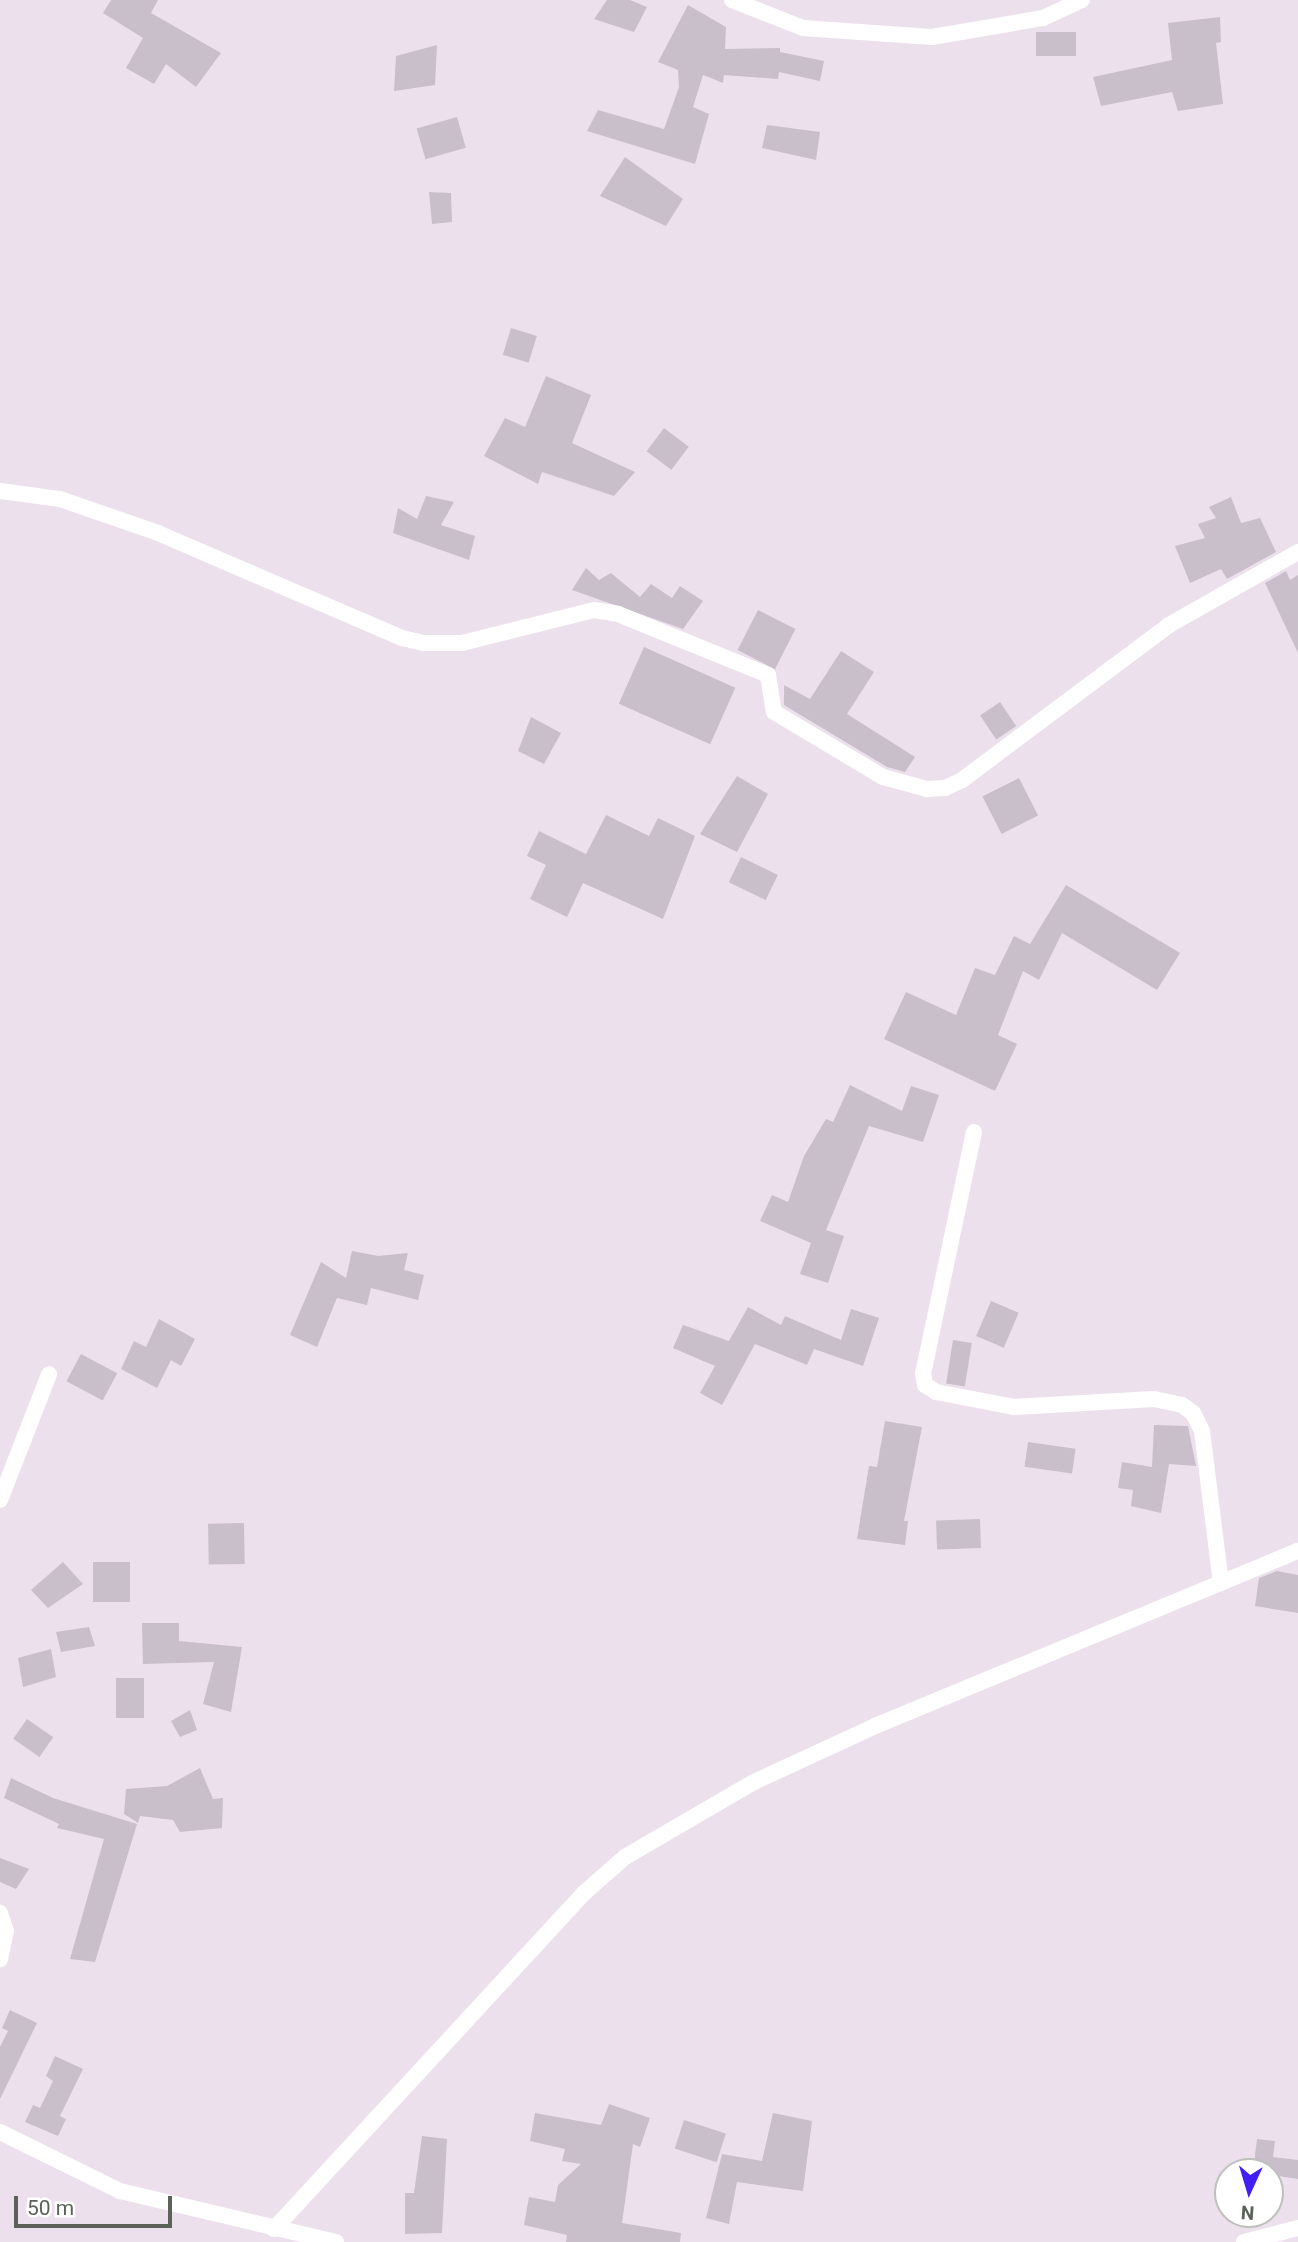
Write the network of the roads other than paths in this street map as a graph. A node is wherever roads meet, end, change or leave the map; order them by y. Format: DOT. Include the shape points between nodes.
graph roads {
  1 [pos="732,0"];
  2 [pos="1082,0"];
  3 [pos="0,491"];
  4 [pos="1298,552"];
  5 [pos="974,1132"];
  6 [pos="49,1374"];
  7 [pos="0,1500"];
  8 [pos="1298,1551"];
  9 [pos="1221,1583"];
  10 [pos="0,1913"];
  11 [pos="0,1959"];
  12 [pos="0,2132"];
  13 [pos="1298,2228"];
  14 [pos="274,2229"];
  15 [pos="336,2242"];
  16 [pos="1244,2242"];
  1 -- 2 [label="street" via="803,28 932,37 1043,18"];
  3 -- 4 [label="street" via="60,499 158,533 402,638 424,643 462,643 594,610 618,614 768,675 774,712 883,777 927,789 945,788 962,780 1169,625"];
  5 -- 9 [label="street" via="923,1373 925,1385 936,1392 1014,1407 1154,1399 1182,1405 1193,1413 1202,1431"];
  6 -- 7 [label="street"];
  8 -- 9 [label="street"];
  9 -- 14 [label="street" via="875,1726 754,1782 625,1857 584,1893"];
  10 -- 11 [label="street" via="6,1931"];
  12 -- 14 [label="street" via="120,2191"];
  13 -- 16 [label="street"];
  14 -- 15 [label="street"];
}
